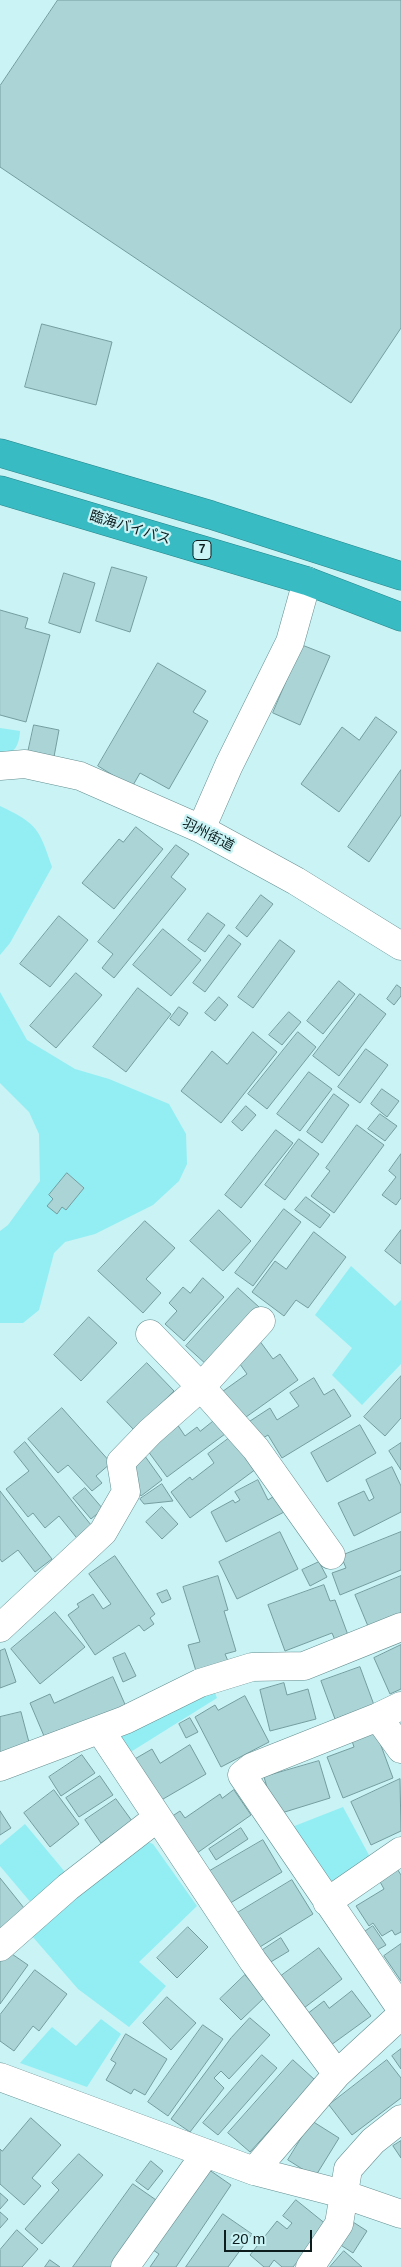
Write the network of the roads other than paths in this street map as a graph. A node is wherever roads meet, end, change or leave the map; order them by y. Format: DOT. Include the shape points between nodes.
graph roads {
  1 [pos="0,453"];
  2 [pos="0,490"];
  3 [pos="401,576"];
  4 [pos="307,581"];
  5 [pos="401,616"];
  6 [pos="0,766"];
  7 [pos="201,830"];
  8 [pos="401,946"];
  9 [pos="261,1321"];
  10 [pos="150,1334"];
  11 [pos="201,1387"];
  12 [pos="331,1555"];
  13 [pos="401,1627"];
  14 [pos="0,1628"];
  15 [pos="390,1711"];
  16 [pos="100,1730"];
  17 [pos="401,1749"];
  18 [pos="0,1767"];
  19 [pos="157,1818"];
  20 [pos="401,1851"];
  21 [pos="327,1902"];
  22 [pos="0,1947"];
  23 [pos="401,2009"];
  24 [pos="401,2015"];
  25 [pos="337,2074"];
  26 [pos="5,2088"];
  27 [pos="401,2119"];
  28 [pos="206,2153"];
  29 [pos="254,2171"];
  30 [pos="343,2194"];
  31 [pos="395,2206"];
  32 [pos="125,2267"];
  33 [pos="310,2267"];
  1 -- 3 [label="highway" via="211,515"];
  2 -- 4 [label="highway, 臨海バイパス / 7"];
  4 -- 5 [label="highway, 臨海バイパス / 7"];
  4 -- 7 [label="street" via="290,642 229,765"];
  6 -- 7 [label="street, 羽州街道" via="25,764 80,776"];
  7 -- 8 [label="street, 羽州街道" via="296,882"];
  9 -- 11 [label="street"];
  10 -- 11 [label="street"];
  11 -- 12 [label="street" via="256,1449"];
  11 -- 14 [label="street" via="120,1462 126,1492 103,1532"];
  13 -- 16 [label="street" via="304,1666 252,1667 200,1683"];
  15 -- 17 [label="street"];
  15 -- 21 [label="street" via="252,1767 242,1775"];
  16 -- 18 [label="street"];
  16 -- 19 [label="street"];
  19 -- 22 [label="street" via="68,1887"];
  19 -- 25 [label="street" via="253,1961"];
  20 -- 21 [label="street"];
  21 -- 23 [label="street"];
  24 -- 25 [label="street"];
  25 -- 29 [label="street"];
  26 -- 28 [label="street"];
  27 -- 30 [label="street" via="374,2141 348,2170"];
  28 -- 29 [label="street"];
  28 -- 32 [label="street"];
  29 -- 30 [label="street"];
  30 -- 31 [label="street"];
  30 -- 33 [label="street" via="339,2224"];
}
